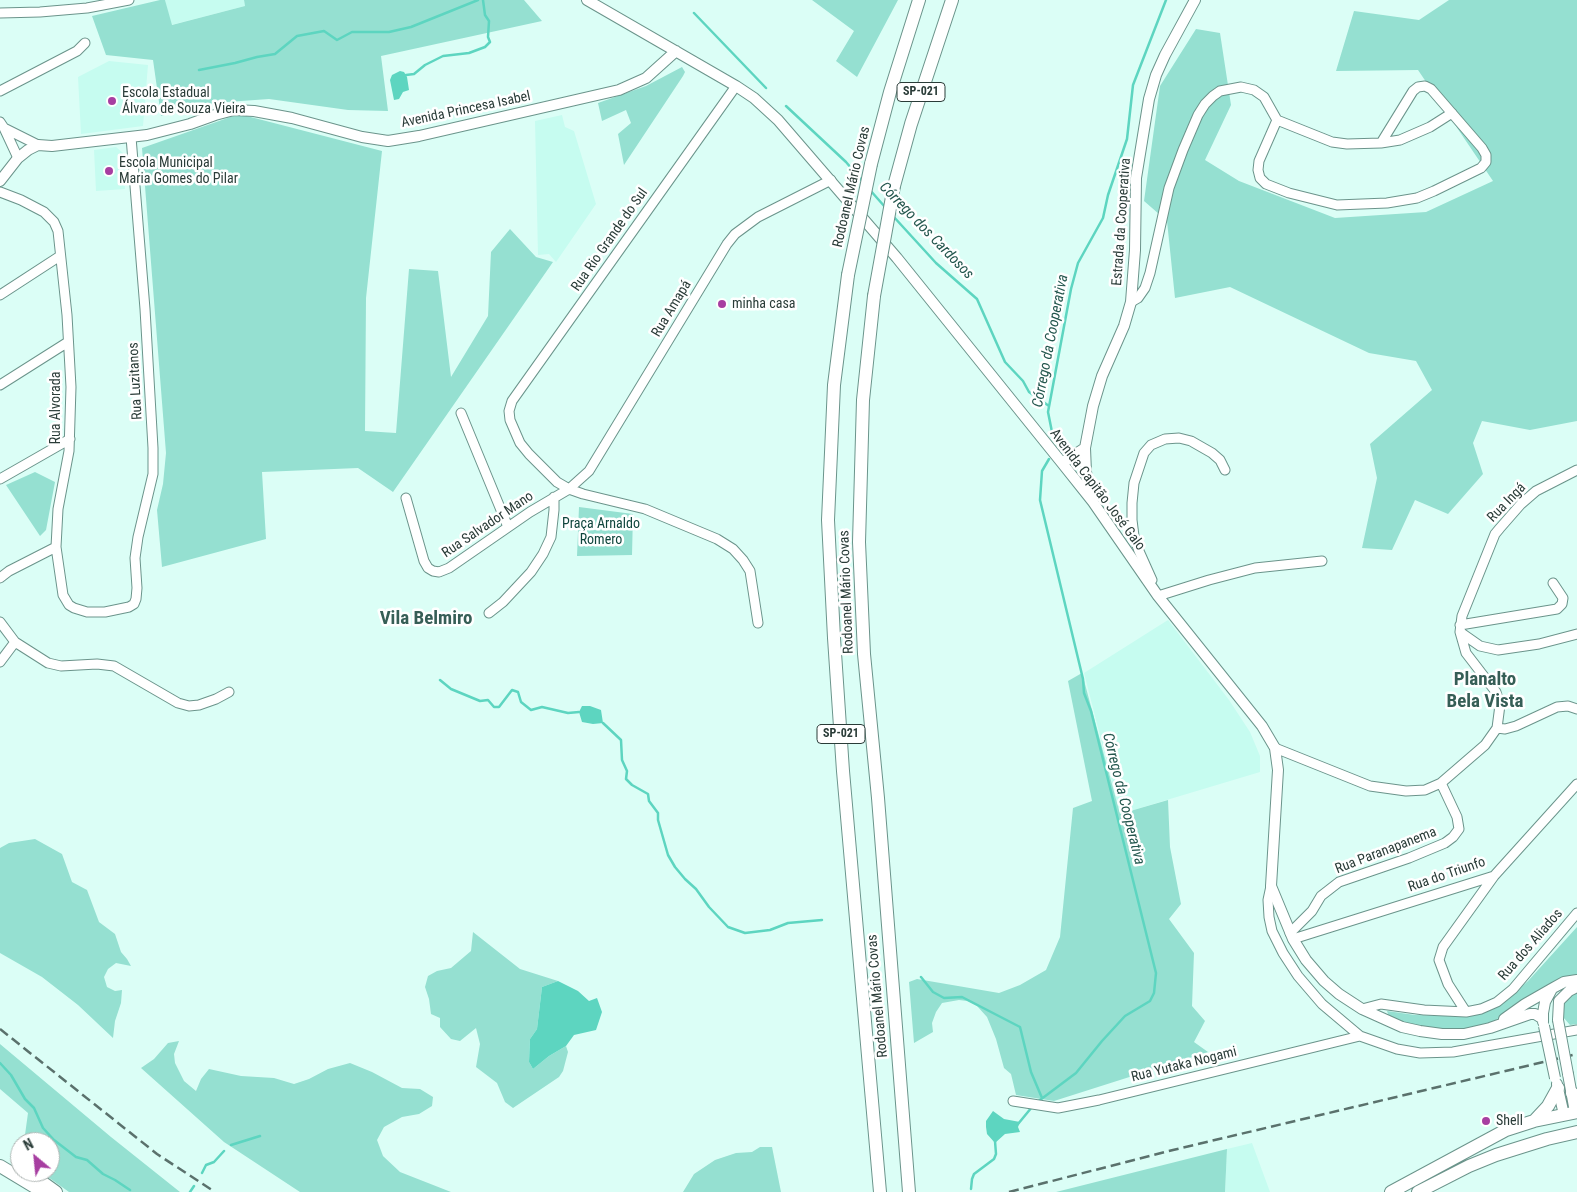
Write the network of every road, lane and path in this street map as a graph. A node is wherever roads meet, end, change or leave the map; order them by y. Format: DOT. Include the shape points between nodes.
graph roads {
  1 [pos="129,0"];
  2 [pos="587,0"];
  3 [pos="919,0"];
  4 [pos="952,0"];
  5 [pos="1195,0"];
  6 [pos="0,13"];
  7 [pos="85,43"];
  8 [pos="676,51"];
  9 [pos="736,86"];
  10 [pos="0,90"];
  11 [pos="1452,113"];
  12 [pos="1277,120"];
  13 [pos="2,125"];
  14 [pos="131,137"];
  15 [pos="1381,143"];
  16 [pos="38,145"];
  17 [pos="18,158"];
  18 [pos="831,180"];
  19 [pos="0,181"];
  20 [pos="0,192"];
  21 [pos="60,256"];
  22 [pos="0,295"];
  23 [pos="1131,302"];
  24 [pos="68,342"];
  25 [pos="0,385"];
  26 [pos="461,414"];
  27 [pos="70,439"];
  28 [pos="1085,448"];
  29 [pos="1062,463"];
  30 [pos="1225,470"];
  31 [pos="1577,470"];
  32 [pos="1086,472"];
  33 [pos="0,479"];
  34 [pos="1076,480"];
  35 [pos="569,489"];
  36 [pos="406,498"];
  37 [pos="554,498"];
  38 [pos="1093,502"];
  39 [pos="508,527"];
  40 [pos="56,547"];
  41 [pos="1322,561"];
  42 [pos="0,578"];
  43 [pos="1553,583"];
  44 [pos="1160,595"];
  45 [pos="118,610"];
  46 [pos="489,613"];
  47 [pos="0,622"];
  48 [pos="758,623"];
  49 [pos="1460,628"];
  50 [pos="1577,634"];
  51 [pos="15,642"];
  52 [pos="0,662"];
  53 [pos="229,692"];
  54 [pos="1577,709"];
  55 [pos="1497,728"];
  56 [pos="1275,748"];
  57 [pos="1441,783"];
  58 [pos="1577,784"];
  59 [pos="1494,876"];
  60 [pos="1271,886"];
  61 [pos="1577,913"];
  62 [pos="1292,936"];
  63 [pos="1577,980"];
  64 [pos="1577,986"];
  65 [pos="1553,988"];
  66 [pos="1533,1000"];
  67 [pos="1545,1002"];
  68 [pos="1362,1009"];
  69 [pos="1466,1012"];
  70 [pos="1558,1018"];
  71 [pos="1544,1022"];
  72 [pos="1490,1028"];
  73 [pos="1577,1030"];
  74 [pos="1360,1036"];
  75 [pos="1557,1083"];
  76 [pos="1574,1095"];
  77 [pos="1013,1101"];
  78 [pos="1572,1116"];
  79 [pos="1534,1121"];
  80 [pos="1506,1130"];
  81 [pos="1577,1132"];
  82 [pos="1547,1139"];
  83 [pos="1496,1155"];
  84 [pos="0,1166"];
  85 [pos="41,1182"];
  86 [pos="43,1192"];
  87 [pos="56,1192"];
  88 [pos="880,1192"];
  89 [pos="909,1192"];
  90 [pos="1391,1192"];
  91 [pos="1418,1192"];
  1 -- 6 [label="street" via="86,8"];
  2 -- 8 [label="main road, Avenida Capitão José Galo"];
  3 -- 88 [label="highway, Rodoanel Mário Covas / SP-021, bridge" via="871,164 848,275 834,385 828,520 843,771"];
  4 -- 89 [label="highway, Rodoanel Mário Covas / SP-021, bridge" via="894,186 874,296 863,400 859,542 864,654"];
  5 -- 23 [label="main road, Estrada da Cooperativa" via="1165,55 1150,99 1136,178"];
  7 -- 10 [label="street" via="77,51"];
  8 -- 9 [label="main road, Avenida Capitão José Galo"];
  8 -- 14 [label="main road, Avenida Princesa Isabel" via="646,78 620,90 420,136 388,141 292,118 234,110"];
  9 -- 18 [label="main road, Avenida Capitão José Galo" via="766,108"];
  9 -- 35 [label="street, Rua Rio Grande do Sul" via="512,401 510,420 520,443 551,476"];
  11 -- 12 [label="street" via="1486,155 1486,162 1481,168 1417,198 1356,205 1337,205 1289,193 1266,184 1260,178 1260,161"];
  11 -- 15 [label="street" via="1415,134"];
  11 -- 15 [label="street" via="1430,89 1418,87"];
  12 -- 15 [label="street" via="1332,142"];
  12 -- 23 [label="street" via="1264,97 1241,87 1220,91 1205,104 1169,188 1145,288"];
  13 -- 16 [label="street"];
  13 -- 17 [label="street"];
  14 -- 16 [label="main road, Avenida Princesa Isabel"];
  14 -- 45 [label="street, Rua Luzitanos" via="150,387 153,474 138,537 136,599 131,606"];
  16 -- 17 [label="main road"];
  17 -- 19 [label="main road"];
  18 -- 29 [label="main road, Avenida Capitão José Galo" via="898,258"];
  18 -- 35 [label="street, Rua Amapá" via="758,218 735,234 589,471"];
  20 -- 21 [label="street, Rua Alvorada" via="34,206 48,216 58,231"];
  21 -- 22 [label="street"];
  21 -- 24 [label="street, Rua Alvorada"];
  23 -- 28 [label="main road, Estrada da Cooperativa" via="1102,376"];
  24 -- 25 [label="street"];
  24 -- 27 [label="street, Rua Alvorada"];
  26 -- 39 [label="street"];
  27 -- 33 [label="street"];
  27 -- 40 [label="street, Rua Alvorada" via="58,509"];
  28 -- 29 [label="main road"];
  28 -- 32 [label="main road, Estrada da Cooperativa"];
  29 -- 34 [label="main road, Avenida Capitão José Galo"];
  30 -- 44 [label="street" via="1212,453 1179,438 1164,439 1151,445 1144,453 1134,483 1134,536 1148,574"];
  31 -- 49 [label="street, Rua Ingá" via="1536,491 1500,528 1462,616"];
  32 -- 34 [label="main road"];
  32 -- 38 [label="main road, Estrada da Cooperativa"];
  34 -- 38 [label="main road, Avenida Capitão José Galo"];
  35 -- 37 [label="street, Rua Salvador Mano"];
  35 -- 48 [label="street" via="645,510 717,539 733,549 750,571"];
  36 -- 39 [label="street, Rua Salvador Mano" via="424,561 433,571 449,568"];
  37 -- 39 [label="street, Rua Salvador Mano"];
  37 -- 46 [label="street" via="552,537 531,572"];
  38 -- 44 [label="main road, Avenida Capitão José Galo"];
  40 -- 42 [label="street"];
  40 -- 45 [label="street, Rua Alvorada" via="63,595 69,605 86,612"];
  41 -- 44 [label="street" via="1255,568"];
  43 -- 49 [label="street" via="1563,598 1558,609"];
  44 -- 56 [label="main road, Avenida Capitão José Galo" via="1262,726"];
  47 -- 51 [label="street"];
  49 -- 50 [label="street" via="1480,646 1498,650"];
  49 -- 55 [label="street" via="1466,653 1496,692 1500,705"];
  51 -- 52 [label="street"];
  51 -- 53 [label="street" via="48,663 114,666 170,700 189,706"];
  54 -- 55 [label="street" via="1557,707 1516,726"];
  55 -- 57 [label="street" via="1485,746"];
  56 -- 57 [label="street" via="1370,786 1406,791 1425,790"];
  56 -- 60 [label="main road, Avenida Capitão José Galo" via="1278,770"];
  57 -- 62 [label="street, Rua Paranapanema" via="1457,817 1459,829 1453,837 1409,858 1334,886 1321,896"];
  58 -- 59 [label="street, Rua do Triunfo"];
  59 -- 62 [label="street, Rua do Triunfo"];
  59 -- 69 [label="street" via="1443,947 1439,960 1448,984"];
  60 -- 62 [label="main road, Avenida Capitão José Galo"];
  60 -- 74 [label="street, Avenida Capitão José Galo" via="1269,917 1283,954 1322,1004"];
  61 -- 69 [label="street, Rua dos Aliados" via="1513,989 1489,1006"];
  62 -- 68 [label="main road, Avenida Capitão José Galo" via="1324,981"];
  63 -- 65 [label="main road"];
  64 -- 70 [label="main road" via="1559,1002"];
  65 -- 66 [label="main road"];
  65 -- 67 [label="main road"];
  66 -- 67 [label="main road"];
  66 -- 72 [label="main road"];
  67 -- 70 [label="main road"];
  67 -- 71 [label="main road"];
  68 -- 69 [label="street, Rua dos Aliados" via="1381,1004"];
  68 -- 72 [label="main road, Avenida Capitão José Galo" via="1402,1028 1420,1031 1455,1034"];
  70 -- 76 [label="main road, bridge"];
  71 -- 72 [label="main road" via="1530,1014"];
  71 -- 75 [label="main road, bridge"];
  73 -- 74 [label="street, Avenida Capitão José Galo" via="1452,1052 1397,1050"];
  74 -- 77 [label="street, Rua Yutaka Nogami" via="1058,1108"];
  75 -- 78 [label="main road"];
  75 -- 79 [label="highway" via="1548,1106"];
  76 -- 78 [label="main road"];
  78 -- 79 [label="highway"];
  78 -- 82 [label="highway"];
  79 -- 80 [label="highway"];
  80 -- 83 [label="highway" via="1492,1142"];
  80 -- 90 [label="highway"];
  81 -- 82 [label="highway"];
  82 -- 83 [label="highway"];
  83 -- 91 [label="highway"];
  84 -- 86 [label="highway"];
  85 -- 87 [label="highway"];
}
